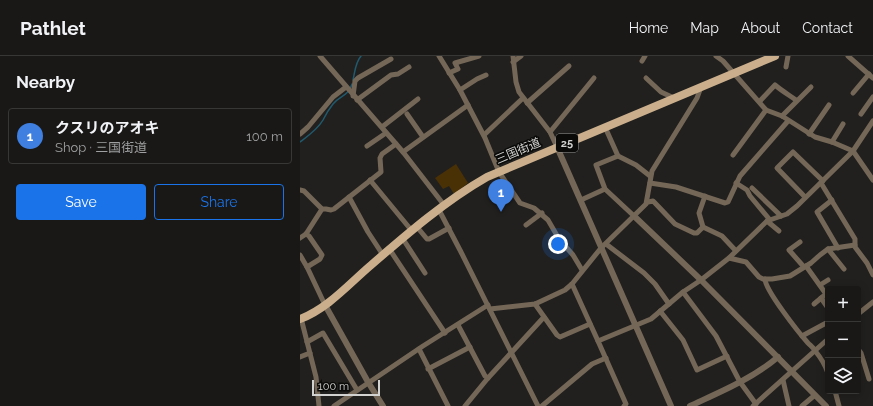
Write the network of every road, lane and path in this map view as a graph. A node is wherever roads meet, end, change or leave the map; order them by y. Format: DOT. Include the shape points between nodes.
graph roads {
  1 [pos="320,56"];
  2 [pos="439,56"];
  3 [pos="479,56"];
  4 [pos="513,56"];
  5 [pos="522,56"];
  6 [pos="645,56"];
  7 [pos="775,56"];
  8 [pos="788,56"];
  9 [pos="848,56"];
  10 [pos="720,57"];
  11 [pos="391,59"];
  12 [pos="513,62"];
  13 [pos="642,62"];
  14 [pos="569,66"];
  15 [pos="409,67"];
  16 [pos="786,67"];
  17 [pos="449,73"];
  18 [pos="733,74"];
  19 [pos="486,75"];
  20 [pos="871,76"];
  21 [pos="594,78"];
  22 [pos="646,78"];
  23 [pos="346,87"];
  24 [pos="701,87"];
  25 [pos="811,87"];
  26 [pos="460,90"];
  27 [pos="853,93"];
  28 [pos="353,96"];
  29 [pos="523,98"];
  30 [pos="674,98"];
  31 [pos="873,98"];
  32 [pos="357,100"];
  33 [pos="418,100"];
  34 [pos="796,100"];
  35 [pos="760,102"];
  36 [pos="527,103"];
  37 [pos="829,105"];
  38 [pos="468,106"];
  39 [pos="766,110"];
  40 [pos="407,114"];
  41 [pos="861,114"];
  42 [pos="782,116"];
  43 [pos="788,121"];
  44 [pos="873,121"];
  45 [pos="843,124"];
  46 [pos="382,127"];
  47 [pos="605,127"];
  48 [pos="550,132"];
  49 [pos="386,133"];
  50 [pos="300,134"];
  51 [pos="484,134"];
  52 [pos="810,134"];
  53 [pos="423,137"];
  54 [pos="832,142"];
  55 [pos="396,144"];
  56 [pos="366,146"];
  57 [pos="557,147"];
  58 [pos="853,151"];
  59 [pos="403,152"];
  60 [pos="733,155"];
  61 [pos="618,156"];
  62 [pos="498,172"];
  63 [pos="650,176"];
  64 [pos="370,180"];
  65 [pos="873,180"];
  66 [pos="822,182"];
  67 [pos="650,183"];
  68 [pos="736,183"];
  69 [pos="752,188"];
  70 [pos="605,189"];
  71 [pos="300,190"];
  72 [pos="705,196"];
  73 [pos="349,197"];
  74 [pos="805,197"];
  75 [pos="581,200"];
  76 [pos="832,200"];
  77 [pos="648,202"];
  78 [pos="441,208"];
  79 [pos="322,209"];
  80 [pos="542,213"];
  81 [pos="634,216"];
  82 [pos="781,216"];
  83 [pos="769,220"];
  84 [pos="526,225"];
  85 [pos="449,228"];
  86 [pos="703,228"];
  87 [pos="414,229"];
  88 [pos="779,232"];
  89 [pos="306,234"];
  90 [pos="300,238"];
  91 [pos="403,239"];
  92 [pos="800,242"];
  93 [pos="855,245"];
  94 [pos="604,246"];
  95 [pos="838,248"];
  96 [pos="828,249"];
  97 [pos="736,251"];
  98 [pos="386,252"];
  99 [pos="300,255"];
  100 [pos="729,258"];
  101 [pos="805,266"];
  102 [pos="308,267"];
  103 [pos="844,269"];
  104 [pos="582,270"];
  105 [pos="425,273"];
  106 [pos="872,273"];
  107 [pos="765,279"];
  108 [pos="701,280"];
  109 [pos="828,280"];
  110 [pos="572,284"];
  111 [pos="820,285"];
  112 [pos="683,292"];
  113 [pos="821,298"];
  114 [pos="873,302"];
  115 [pos="534,304"];
  116 [pos="669,304"];
  117 [pos="814,304"];
  118 [pos="825,304"];
  119 [pos="325,305"];
  120 [pos="489,307"];
  121 [pos="660,311"];
  122 [pos="861,312"];
  123 [pos="544,317"];
  124 [pos="301,319"];
  125 [pos="590,324"];
  126 [pos="825,324"];
  127 [pos="458,325"];
  128 [pos="635,326"];
  129 [pos="445,333"];
  130 [pos="802,336"];
  131 [pos="307,342"];
  132 [pos="598,342"];
  133 [pos="825,342"];
  134 [pos="470,347"];
  135 [pos="419,349"];
  136 [pos="815,350"];
  137 [pos="511,352"];
  138 [pos="310,353"];
  139 [pos="861,353"];
  140 [pos="727,356"];
  141 [pos="300,357"];
  142 [pos="778,357"];
  143 [pos="606,358"];
  144 [pos="825,360"];
  145 [pos="428,369"];
  146 [pos="792,372"];
  147 [pos="488,378"];
  148 [pos="869,379"];
  149 [pos="783,380"];
  150 [pos="368,382"];
  151 [pos="740,382"];
  152 [pos="357,390"];
  153 [pos="836,394"];
  154 [pos="815,395"];
  155 [pos="755,405"];
  156 [pos="319,406"];
  157 [pos="334,406"];
  158 [pos="382,406"];
  159 [pos="448,406"];
  160 [pos="466,406"];
  161 [pos="538,406"];
  162 [pos="542,406"];
  163 [pos="624,406"];
  164 [pos="671,406"];
  165 [pos="690,406"];
  166 [pos="789,406"];
  167 [pos="802,406"];
  168 [pos="826,406"];
  169 [pos="839,406"];
  1 -- 23 [label="street"];
  2 -- 17 [label="street"];
  3 -- 17 [label="street" via="455,63 458,69"];
  4 -- 12 [label="street"];
  5 -- 12 [label="street"];
  6 -- 13 [label="street"];
  7 -- 18 [label="main road, 三国街道 / 25"];
  8 -- 16 [label="street"];
  9 -- 20 [label="street"];
  10 -- 18 [label="street"];
  11 -- 28 [label="street" via="358,78"];
  12 -- 29 [label="street" via="517,87"];
  14 -- 36 [label="street"];
  15 -- 32 [label="street" via="391,75"];
  17 -- 26 [label="street"];
  18 -- 24 [label="main road, 三国街道 / 25"];
  18 -- 35 [label="street"];
  19 -- 26 [label="street"];
  20 -- 27 [label="street"];
  21 -- 48 [label="street"];
  22 -- 30 [label="street" via="661,92"];
  23 -- 28 [label="street"];
  23 -- 50 [label="street" via="328,101"];
  24 -- 30 [label="main road, 三国街道 / 25"];
  24 -- 63 [label="street"];
  25 -- 34 [label="street"];
  26 -- 38 [label="street"];
  28 -- 32 [label="street"];
  29 -- 36 [label="street"];
  29 -- 51 [label="street"];
  30 -- 47 [label="main road, 三国街道 / 25"];
  31 -- 41 [label="street"];
  32 -- 46 [label="street"];
  33 -- 46 [label="street"];
  34 -- 35 [label="street" via="775,85"];
  34 -- 42 [label="street"];
  35 -- 39 [label="street"];
  36 -- 48 [label="street"];
  37 -- 52 [label="street"];
  38 -- 51 [label="street"];
  38 -- 53 [label="street"];
  39 -- 42 [label="street"];
  39 -- 60 [label="street"];
  40 -- 53 [label="street"];
  42 -- 43 [label="street"];
  43 -- 52 [label="street"];
  43 -- 68 [label="street"];
  44 -- 58 [label="street"];
  45 -- 54 [label="street"];
  46 -- 49 [label="street"];
  47 -- 57 [label="main road, 三国街道 / 25"];
  47 -- 61 [label="street"];
  48 -- 57 [label="street"];
  49 -- 55 [label="street"];
  49 -- 56 [label="street"];
  51 -- 62 [label="street"];
  52 -- 54 [label="street"];
  53 -- 59 [label="street"];
  54 -- 58 [label="street"];
  55 -- 59 [label="street"];
  55 -- 64 [label="street" via="382,154 381,172"];
  57 -- 62 [label="main road, 三国街道 / 25"];
  57 -- 75 [label="street"];
  58 -- 65 [label="street"];
  58 -- 66 [label="street"];
  59 -- 78 [label="street"];
  61 -- 63 [label="street"];
  61 -- 70 [label="street" via="596,165"];
  62 -- 78 [label="main road, 三国街道 / 25" via="473,185"];
  62 -- 80 [label="street" via="520,203"];
  63 -- 67 [label="street"];
  64 -- 73 [label="street"];
  64 -- 87 [label="street"];
  66 -- 74 [label="street"];
  66 -- 74 [label="street" via="792,152 777,168"];
  66 -- 76 [label="street"];
  67 -- 72 [label="street" via="676,186"];
  67 -- 77 [label="street"];
  68 -- 72 [label="street" via="728,202"];
  68 -- 83 [label="street" via="747,190"];
  69 -- 82 [label="street"];
  70 -- 75 [label="street"];
  70 -- 81 [label="street"];
  71 -- 79 [label="street"];
  72 -- 86 [label="street" via="699,213"];
  73 -- 79 [label="street" via="334,209"];
  73 -- 98 [label="street" via="368,232"];
  74 -- 82 [label="street" via="787,214"];
  75 -- 94 [label="street"];
  76 -- 93 [label="street" via="855,238"];
  76 -- 95 [label="street" via="817,212"];
  77 -- 81 [label="street"];
  77 -- 86 [label="street" via="656,203 675,224 694,233"];
  78 -- 85 [label="street"];
  78 -- 87 [label="main road, 三国街道 / 25"];
  79 -- 89 [label="street"];
  80 -- 84 [label="street"];
  80 -- 104 [label="street"];
  81 -- 94 [label="street"];
  81 -- 108 [label="street"];
  82 -- 83 [label="street"];
  83 -- 88 [label="street"];
  83 -- 97 [label="street"];
  85 -- 87 [label="street" via="429,239"];
  85 -- 120 [label="street"];
  86 -- 97 [label="street" via="722,236"];
  87 -- 91 [label="main road, 三国街道 / 25"];
  89 -- 90 [label="street"];
  89 -- 102 [label="street" via="322,255"];
  91 -- 98 [label="main road, 三国街道 / 25"];
  91 -- 105 [label="street"];
  92 -- 101 [label="street" via="789,250"];
  93 -- 95 [label="street"];
  93 -- 106 [label="street"];
  94 -- 104 [label="street"];
  94 -- 116 [label="street" via="644,273"];
  94 -- 128 [label="street"];
  95 -- 96 [label="street"];
  96 -- 101 [label="street"];
  96 -- 103 [label="street"];
  97 -- 100 [label="street"];
  98 -- 119 [label="main road, 三国街道 / 25"];
  98 -- 129 [label="street"];
  99 -- 102 [label="street"];
  100 -- 107 [label="street" via="746,262 759,277"];
  100 -- 108 [label="street"];
  101 -- 107 [label="street" via="790,276"];
  101 -- 111 [label="street"];
  102 -- 119 [label="street"];
  104 -- 110 [label="street"];
  107 -- 130 [label="street" via="765,284"];
  108 -- 112 [label="street"];
  108 -- 142 [label="street"];
  109 -- 111 [label="street"];
  110 -- 115 [label="street" via="565,290"];
  110 -- 125 [label="street"];
  111 -- 113 [label="street" via="826,294"];
  112 -- 116 [label="street"];
  112 -- 140 [label="street" via="716,336"];
  113 -- 117 [label="street"];
  113 -- 118 [label="street"];
  114 -- 122 [label="street"];
  115 -- 120 [label="street"];
  115 -- 123 [label="street"];
  116 -- 121 [label="street"];
  119 -- 124 [label="main road, 三国街道 / 25"];
  119 -- 150 [label="street"];
  120 -- 127 [label="street"];
  120 -- 137 [label="street"];
  121 -- 128 [label="street" via="651,319"];
  121 -- 140 [label="street" via="683,340 697,370"];
  123 -- 125 [label="street" via="560,337"];
  123 -- 137 [label="street"];
  124 -- 131 [label="street"];
  125 -- 132 [label="street"];
  126 -- 130 [label="street"];
  127 -- 129 [label="street"];
  127 -- 134 [label="street"];
  128 -- 132 [label="street"];
  128 -- 164 [label="street"];
  129 -- 135 [label="street"];
  130 -- 136 [label="street"];
  131 -- 138 [label="street"];
  131 -- 152 [label="street" via="323,333"];
  132 -- 143 [label="street"];
  133 -- 136 [label="street"];
  134 -- 145 [label="street"];
  134 -- 147 [label="street"];
  135 -- 145 [label="street"];
  135 -- 150 [label="street"];
  136 -- 144 [label="street"];
  136 -- 146 [label="street"];
  137 -- 147 [label="street"];
  137 -- 161 [label="street"];
  138 -- 141 [label="street"];
  138 -- 156 [label="street"];
  139 -- 148 [label="street"];
  140 -- 151 [label="street"];
  142 -- 146 [label="street"];
  142 -- 151 [label="street"];
  143 -- 162 [label="street" via="592,364"];
  143 -- 163 [label="street" via="626,404"];
  145 -- 159 [label="street"];
  146 -- 149 [label="street"];
  146 -- 154 [label="street"];
  147 -- 160 [label="street"];
  149 -- 155 [label="street"];
  149 -- 166 [label="street"];
  150 -- 152 [label="street"];
  150 -- 158 [label="street"];
  151 -- 155 [label="street"];
  151 -- 165 [label="street"];
  152 -- 157 [label="street"];
  153 -- 169 [label="street"];
  154 -- 167 [label="street"];
  154 -- 168 [label="street"];
}
